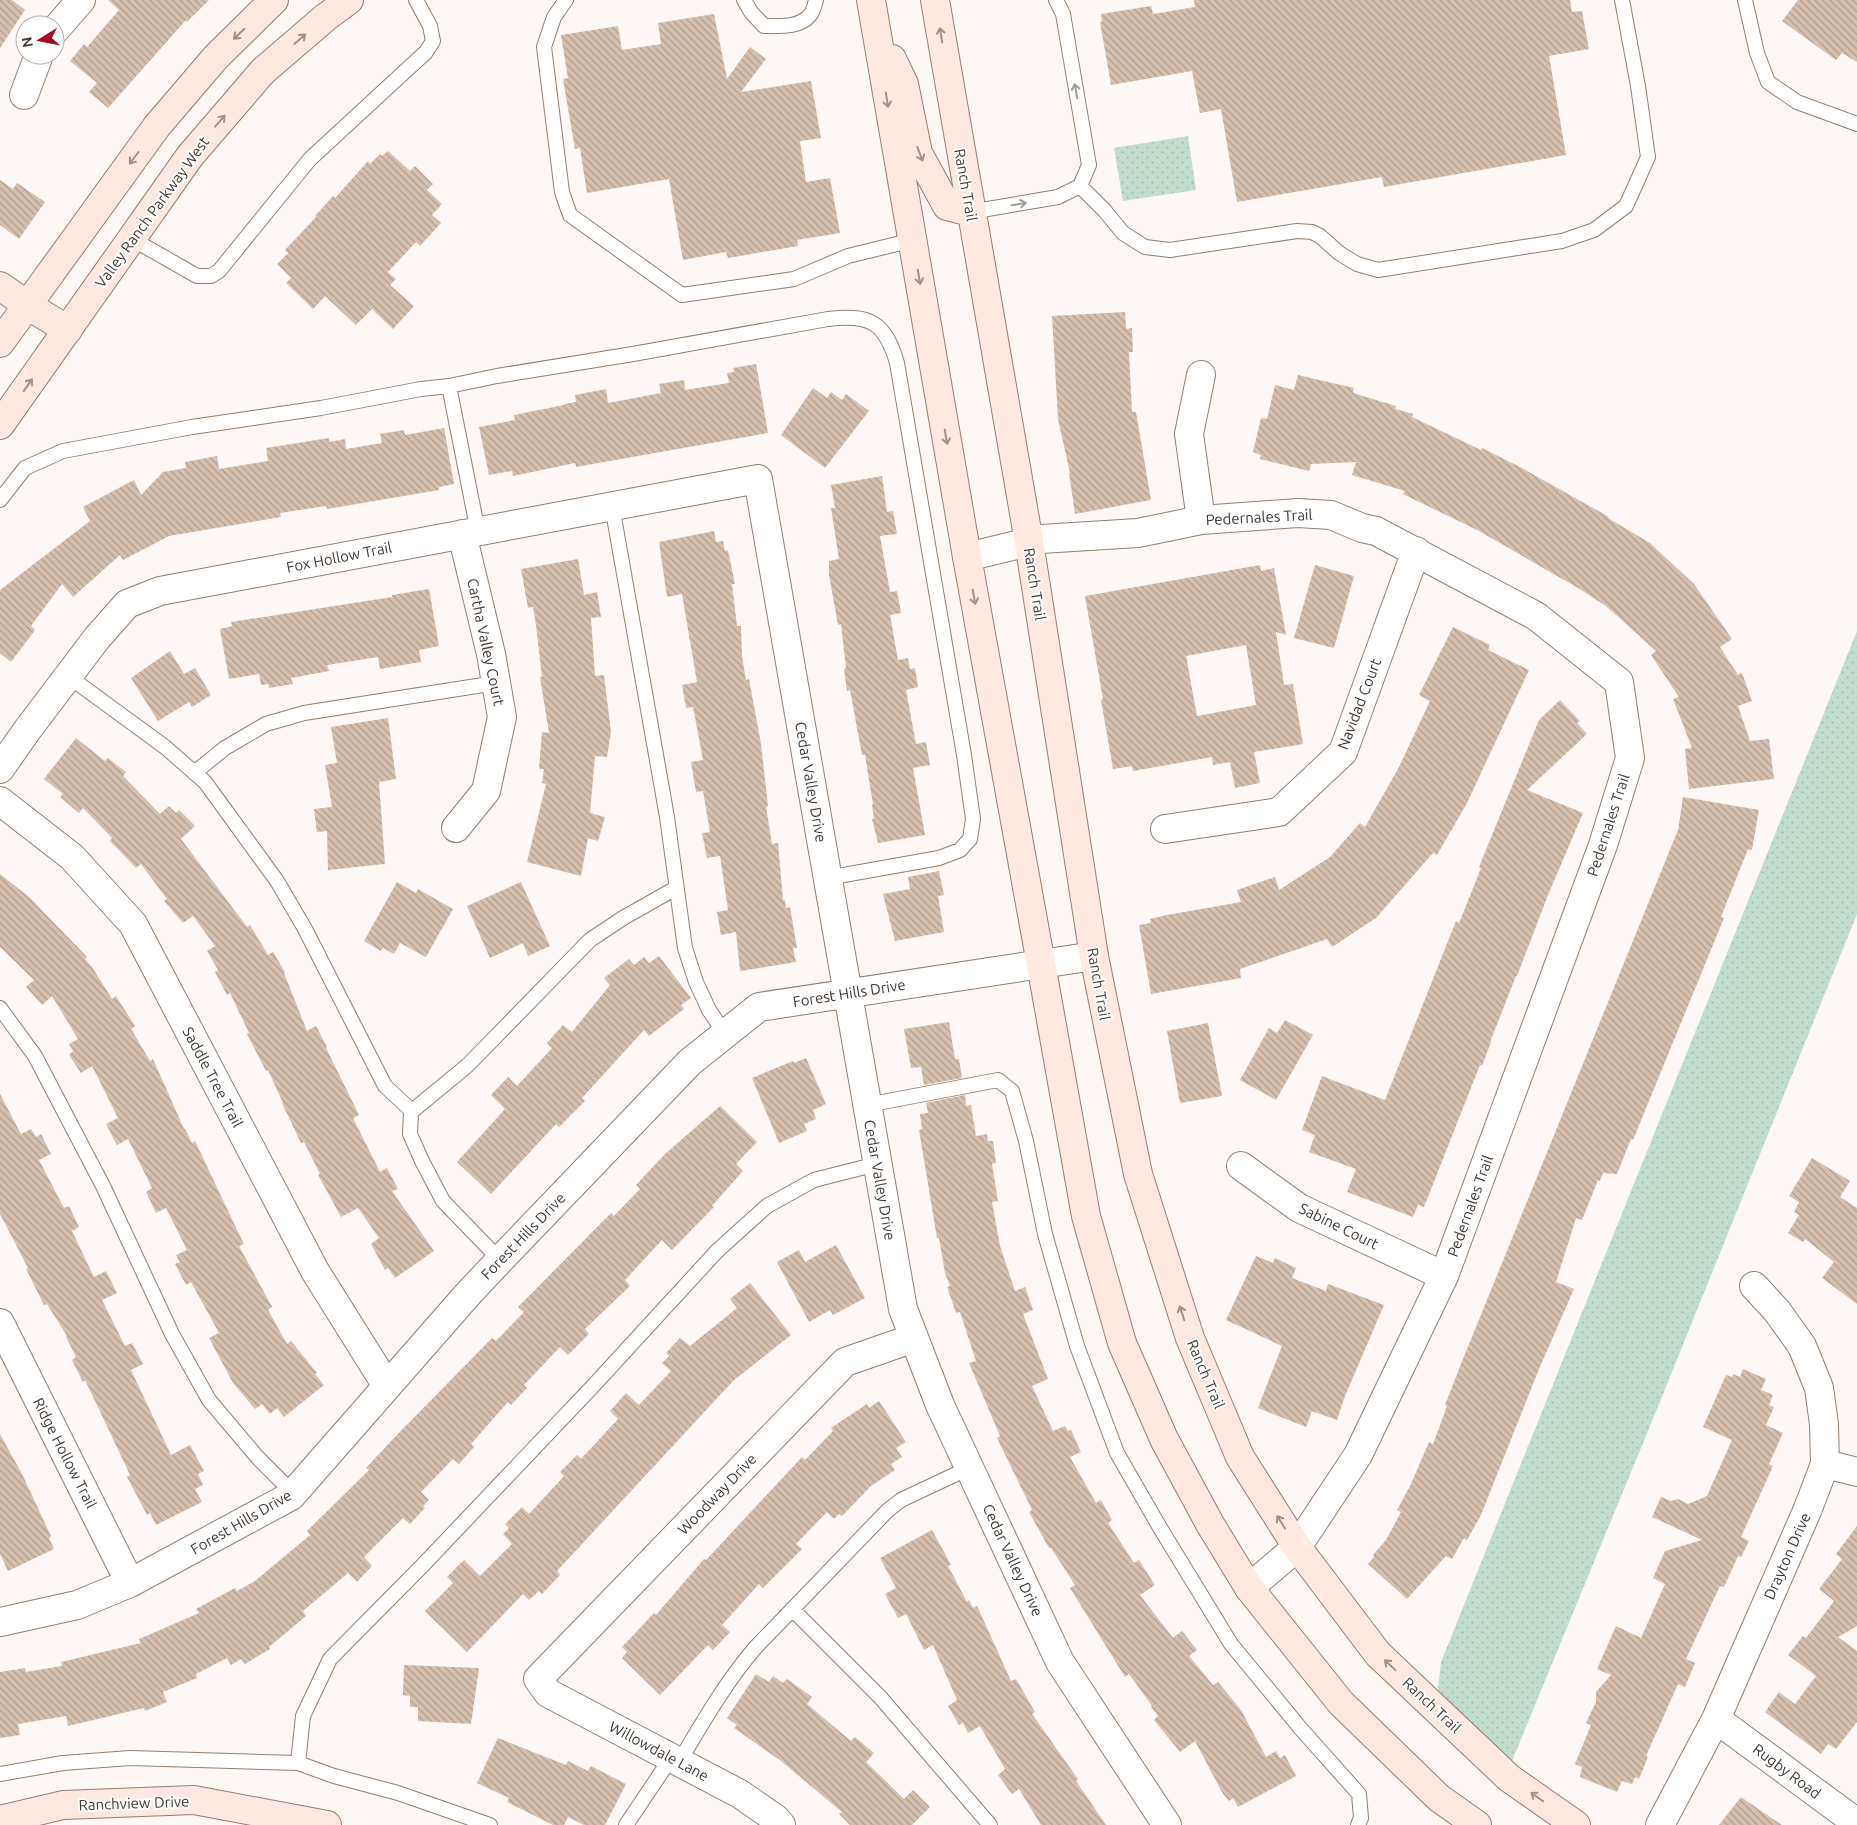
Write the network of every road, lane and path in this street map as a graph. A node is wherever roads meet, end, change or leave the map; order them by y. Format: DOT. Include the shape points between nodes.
graph roads {
  1 [pos="81,0"];
  2 [pos="274,0"];
  3 [pos="349,0"];
  4 [pos="416,0"];
  5 [pos="566,0"];
  6 [pos="744,0"];
  7 [pos="816,0"];
  8 [pos="871,0"];
  9 [pos="935,0"];
  10 [pos="1056,0"];
  11 [pos="1622,0"];
  12 [pos="1744,0"];
  13 [pos="65,18"];
  14 [pos="875,27"];
  15 [pos="35,65"];
  16 [pos="24,95"];
  17 [pos="1857,124"];
  18 [pos="1080,186"];
  19 [pos="970,212"];
  20 [pos="132,239"];
  21 [pos="913,240"];
  22 [pos="0,286"];
  23 [pos="26,305"];
  24 [pos="68,330"];
  25 [pos="0,343"];
  26 [pos="1201,375"];
  27 [pos="450,386"];
  28 [pos="0,425"];
  29 [pos="758,479"];
  30 [pos="0,500"];
  31 [pos="612,506"];
  32 [pos="1201,520"];
  33 [pos="470,533"];
  34 [pos="1029,542"];
  35 [pos="1416,551"];
  36 [pos="966,556"];
  37 [pos="68,676"];
  38 [pos="496,683"];
  39 [pos="0,769"];
  40 [pos="194,773"];
  41 [pos="0,801"];
  42 [pos="456,828"];
  43 [pos="1165,829"];
  44 [pos="828,878"];
  45 [pos="676,888"];
  46 [pos="1094,956"];
  47 [pos="1042,964"];
  48 [pos="847,992"];
  49 [pos="0,1008"];
  50 [pos="725,1034"];
  51 [pos="867,1105"];
  52 [pos="412,1111"];
  53 [pos="878,1164"];
  54 [pos="1241,1166"];
  55 [pos="500,1260"];
  56 [pos="1444,1276"];
  57 [pos="1754,1286"];
  58 [pos="0,1323"];
  59 [pos="914,1338"];
  60 [pos="388,1386"];
  61 [pos="1825,1464"];
  62 [pos="969,1468"];
  63 [pos="1857,1472"];
  64 [pos="293,1493"];
  65 [pos="1297,1547"];
  66 [pos="130,1583"];
  67 [pos="1249,1588"];
  68 [pos="792,1609"];
  69 [pos="0,1622"];
  70 [pos="538,1679"];
  71 [pos="1716,1719"];
  72 [pos="675,1760"];
  73 [pos="298,1763"];
  74 [pos="0,1774"];
  75 [pos="0,1820"];
  76 [pos="1857,1823"];
  77 [pos="327,1825"];
  78 [pos="490,1825"];
  79 [pos="626,1825"];
  80 [pos="781,1825"];
  81 [pos="990,1825"];
  82 [pos="1167,1825"];
  83 [pos="1358,1825"];
  84 [pos="1477,1825"];
  85 [pos="1576,1825"];
  86 [pos="1660,1825"];
  1 -- 13 [label="street"];
  2 -- 23 [label="main road, one-way" via="216,57 157,126"];
  20 -- 3 [label="main road, Valley Ranch Parkway West, one-way" via="190,156 263,71"];
  4 -- 20 [label="lane" via="430,26 434,41 430,47 310,159 219,271 211,276 197,276"];
  5 -- 21 [label="lane" via="554,17 544,47 562,192 570,215 682,295 794,278 848,256"];
  6 -- 7 [label="lane" via="764,26 780,26 796,24 810,15"];
  8 -- 14 [label="main road"];
  19 -- 9 [label="main road, Ranch Trail, one-way"];
  18 -- 10 [label="lane, one-way" via="1089,165 1063,14"];
  11 -- 18 [label="lane" via="1648,157 1626,206 1594,230 1562,241 1378,270 1339,254 1330,243 1312,232 1297,231 1170,250 1146,247 1123,233"];
  12 -- 17 [label="lane" via="1768,82 1797,102"];
  14 -- 19 [label="main road, one-way" via="904,84 918,153 947,206"];
  14 -- 21 [label="main road, one-way"];
  15 -- 16 [label="street"];
  19 -- 18 [label="lane, one-way" via="1058,197"];
  19 -- 34 [label="main road, Ranch Trail"];
  20 -- 24 [label="main road, Valley Ranch Parkway West"];
  21 -- 36 [label="main road, one-way"];
  22 -- 23 [label="main road"];
  23 -- 24 [label="main road"];
  23 -- 25 [label="main road"];
  28 -- 24 [label="main road, Valley Ranch Parkway West, one-way"];
  26 -- 32 [label="street" via="1189,434"];
  27 -- 30 [label="lane" via="63,450 25,468"];
  27 -- 33 [label="lane"];
  27 -- 44 [label="lane" via="850,316 866,320 882,330 891,343 897,363 973,819 970,839 960,850 946,856"];
  29 -- 31 [label="street, Fox Hollow Trail"];
  29 -- 44 [label="street, Cedar Valley Drive"];
  31 -- 33 [label="street, Fox Hollow Trail"];
  31 -- 45 [label="lane" via="667,817"];
  32 -- 34 [label="street, Pedernales Trail" via="1138,533"];
  32 -- 35 [label="street, Pedernales Trail" via="1298,513 1331,515 1376,531"];
  33 -- 37 [label="street, Fox Hollow Trail" via="160,591 127,604"];
  33 -- 38 [label="street, Cartha Valley Court"];
  34 -- 36 [label="street, Pedernales Trail"];
  34 -- 46 [label="main road, Ranch Trail"];
  35 -- 43 [label="street, Navidad Court" via="1343,752 1279,812"];
  35 -- 56 [label="street, Pedernales Trail" via="1536,616 1619,682 1630,758 1603,845"];
  36 -- 47 [label="main road, one-way"];
  37 -- 39 [label="street, Fox Hollow Trail"];
  37 -- 40 [label="lane" via="165,747"];
  38 -- 40 [label="lane" via="304,713 266,724 225,748"];
  38 -- 42 [label="street, Cartha Valley Court" via="502,717 486,791"];
  40 -- 52 [label="lane" via="205,782 277,881 385,1086"];
  41 -- 60 [label="street, Saddle Tree Trail" via="72,857 133,924 315,1270"];
  44 -- 48 [label="street, Cedar Valley Drive"];
  45 -- 50 [label="lane" via="684,948 709,1010"];
  45 -- 52 [label="lane" via="590,940 468,1065"];
  46 -- 47 [label="street, Forest Hills Drive"];
  65 -- 46 [label="main road, Ranch Trail, one-way" via="1240,1457 1190,1338 1138,1174"];
  47 -- 48 [label="street, Forest Hills Drive"];
  47 -- 67 [label="main road" via="1086,1216 1122,1343 1164,1439"];
  48 -- 50 [label="street, Forest Hills Drive" via="758,1007"];
  48 -- 51 [label="street, Cedar Valley Drive"];
  49 -- 64 [label="lane" via="35,1056 103,1186 172,1334 209,1400 258,1458"];
  50 -- 55 [label="street, Forest Hills Drive" via="690,1062"];
  51 -- 53 [label="street, Cedar Valley Drive"];
  51 -- 83 [label="lane" via="998,1080 1012,1090 1045,1234 1077,1346 1118,1453 1231,1644 1359,1794"];
  52 -- 55 [label="lane" via="410,1134 443,1201"];
  53 -- 59 [label="street, Cedar Valley Drive" via="903,1309"];
  53 -- 73 [label="lane" via="814,1180 767,1206 717,1251 560,1421 330,1659 303,1716"];
  54 -- 56 [label="street, Sabine Court" via="1299,1208"];
  55 -- 60 [label="street, Forest Hills Drive"];
  56 -- 65 [label="street, Pedernales Trail" via="1358,1455"];
  57 -- 61 [label="street, Drayton Drive" via="1802,1346 1819,1388"];
  58 -- 66 [label="street, Ridge Hollow Trail"];
  59 -- 62 [label="street, Cedar Valley Drive"];
  59 -- 70 [label="street, Woodway Drive" via="845,1362"];
  60 -- 64 [label="street, Forest Hills Drive"];
  61 -- 63 [label="street"];
  61 -- 71 [label="street, Drayton Drive"];
  62 -- 68 [label="lane" via="901,1500 887,1511"];
  62 -- 82 [label="street, Cedar Valley Drive" via="1060,1662"];
  64 -- 66 [label="street, Forest Hills Drive"];
  65 -- 67 [label="street, Pedernales Trail"];
  85 -- 65 [label="main road, Ranch Trail, one-way" via="1509,1778 1378,1654"];
  66 -- 69 [label="street, Forest Hills Drive" via="77,1604"];
  67 -- 84 [label="main road" via="1341,1703 1439,1798"];
  68 -- 72 [label="lane" via="737,1669"];
  68 -- 81 [label="lane" via="880,1698"];
  70 -- 72 [label="street, Willowdale Lane" via="548,1693"];
  71 -- 76 [label="street, Rugby Road"];
  71 -- 86 [label="street, Drayton Drive"];
  72 -- 79 [label="lane"];
  72 -- 80 [label="street, Willowdale Lane" via="740,1794"];
  73 -- 74 [label="lane" via="130,1758 63,1762"];
  73 -- 78 [label="lane"];
  75 -- 77 [label="main road, Ranchview Drive" via="63,1805 194,1800"];
}
